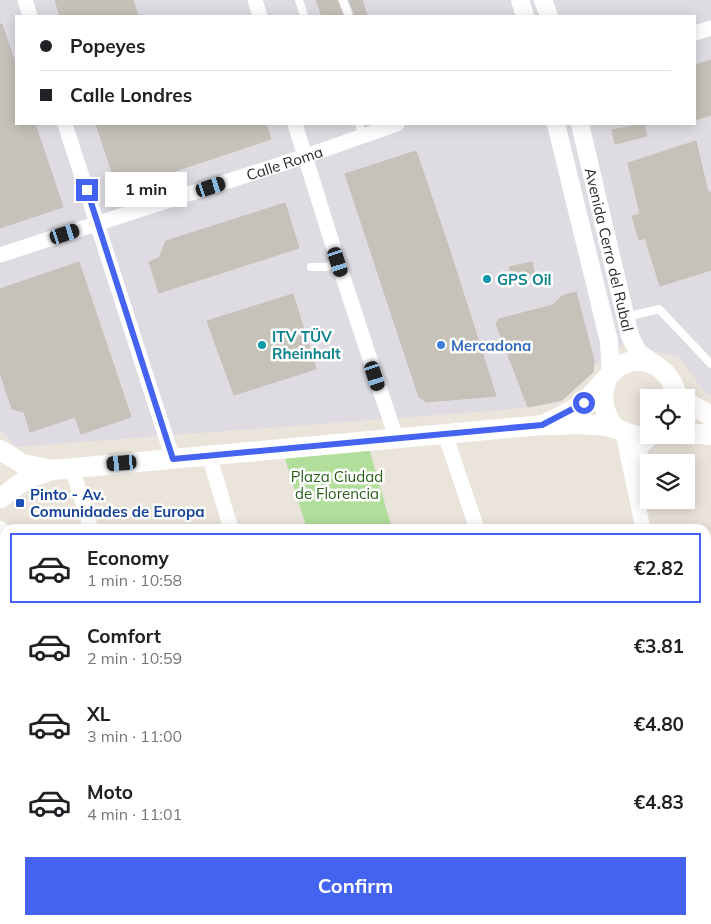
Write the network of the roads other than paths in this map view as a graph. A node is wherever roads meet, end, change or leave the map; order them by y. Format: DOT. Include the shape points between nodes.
graph roads {
  1 [pos="25,0"];
  2 [pos="255,0"];
  3 [pos="299,0"];
  4 [pos="343,0"];
  5 [pos="520,0"];
  6 [pos="543,0"];
  7 [pos="30,15"];
  8 [pos="260,15"];
  9 [pos="304,15"];
  10 [pos="348,15"];
  11 [pos="525,15"];
  12 [pos="549,15"];
  13 [pos="711,28"];
  14 [pos="696,33"];
  15 [pos="65,125"];
  16 [pos="295,125"];
  17 [pos="391,125"];
  18 [pos="556,125"];
  19 [pos="580,125"];
  20 [pos="378,127"];
  21 [pos="361,130"];
  22 [pos="306,156"];
  23 [pos="98,224"];
  24 [pos="0,255"];
  25 [pos="338,262"];
  26 [pos="311,267"];
  27 [pos="626,317"];
  28 [pos="711,364"];
  29 [pos="656,365"];
  30 [pos="609,377"];
  31 [pos="676,389"];
  32 [pos="695,407"];
  33 [pos="711,416"];
  34 [pos="542,425"];
  35 [pos="619,431"];
  36 [pos="445,434"];
  37 [pos="695,434"];
  38 [pos="711,435"];
  39 [pos="640,436"];
  40 [pos="396,438"];
  41 [pos="644,444"];
  42 [pos="0,450"];
  43 [pos="0,455"];
  44 [pos="209,455"];
  45 [pos="173,459"];
  46 [pos="72,468"];
  47 [pos="52,470"];
  48 [pos="634,482"];
  49 [pos="0,498"];
  50 [pos="89,524"];
  51 [pos="230,524"];
  52 [pos="475,524"];
  53 [pos="642,524"];
  1 -- 7 [label="street"];
  2 -- 8 [label="street"];
  3 -- 9 [label="lane"];
  4 -- 10 [label="lane"];
  5 -- 11 [label="street"];
  6 -- 12 [label="street"];
  13 -- 14 [label="street"];
  15 -- 23 [label="street"];
  16 -- 22 [label="street"];
  17 -- 20 [label="street, Calle Roma"];
  18 -- 30 [label="street, Avenida Cerro del Rubal" via="609,341"];
  19 -- 27 [label="street, Avenida Cerro del Rubal"];
  20 -- 21 [label="street, Calle Roma"];
  21 -- 22 [label="street, Calle Roma"];
  22 -- 23 [label="street, Calle Roma"];
  22 -- 25 [label="street"];
  23 -- 24 [label="street, Calle Roma"];
  23 -- 45 [label="street"];
  25 -- 26 [label="lane" via="326,267"];
  25 -- 40 [label="street"];
  27 -- 28 [label="lane" via="659,309"];
  27 -- 29 [label="street, Avenida Cerro del Rubal" via="638,352"];
  29 -- 30 [label="main road" via="634,362 620,366"];
  29 -- 31 [label="main road" via="667,373"];
  30 -- 34 [label="main road" via="584,403"];
  30 -- 35 [label="main road" via="602,401 605,414"];
  32 -- 33 [label="main road"];
  34 -- 35 [label="main road" via="587,425"];
  34 -- 36 [label="main road"];
  35 -- 39 [label="main road"];
  35 -- 48 [label="street"];
  36 -- 40 [label="main road"];
  36 -- 52 [label="street"];
  37 -- 38 [label="main road"];
  40 -- 44 [label="main road"];
  41 -- 48 [label="street"];
  42 -- 47 [label="main road" via="23,464"];
  43 -- 49 [label="main road" via="6,479"];
  44 -- 45 [label="main road"];
  44 -- 51 [label="street"];
  45 -- 46 [label="main road"];
  46 -- 47 [label="main road"];
  46 -- 50 [label="street"];
  47 -- 49 [label="main road" via="26,479"];
  48 -- 53 [label="street"];
}
